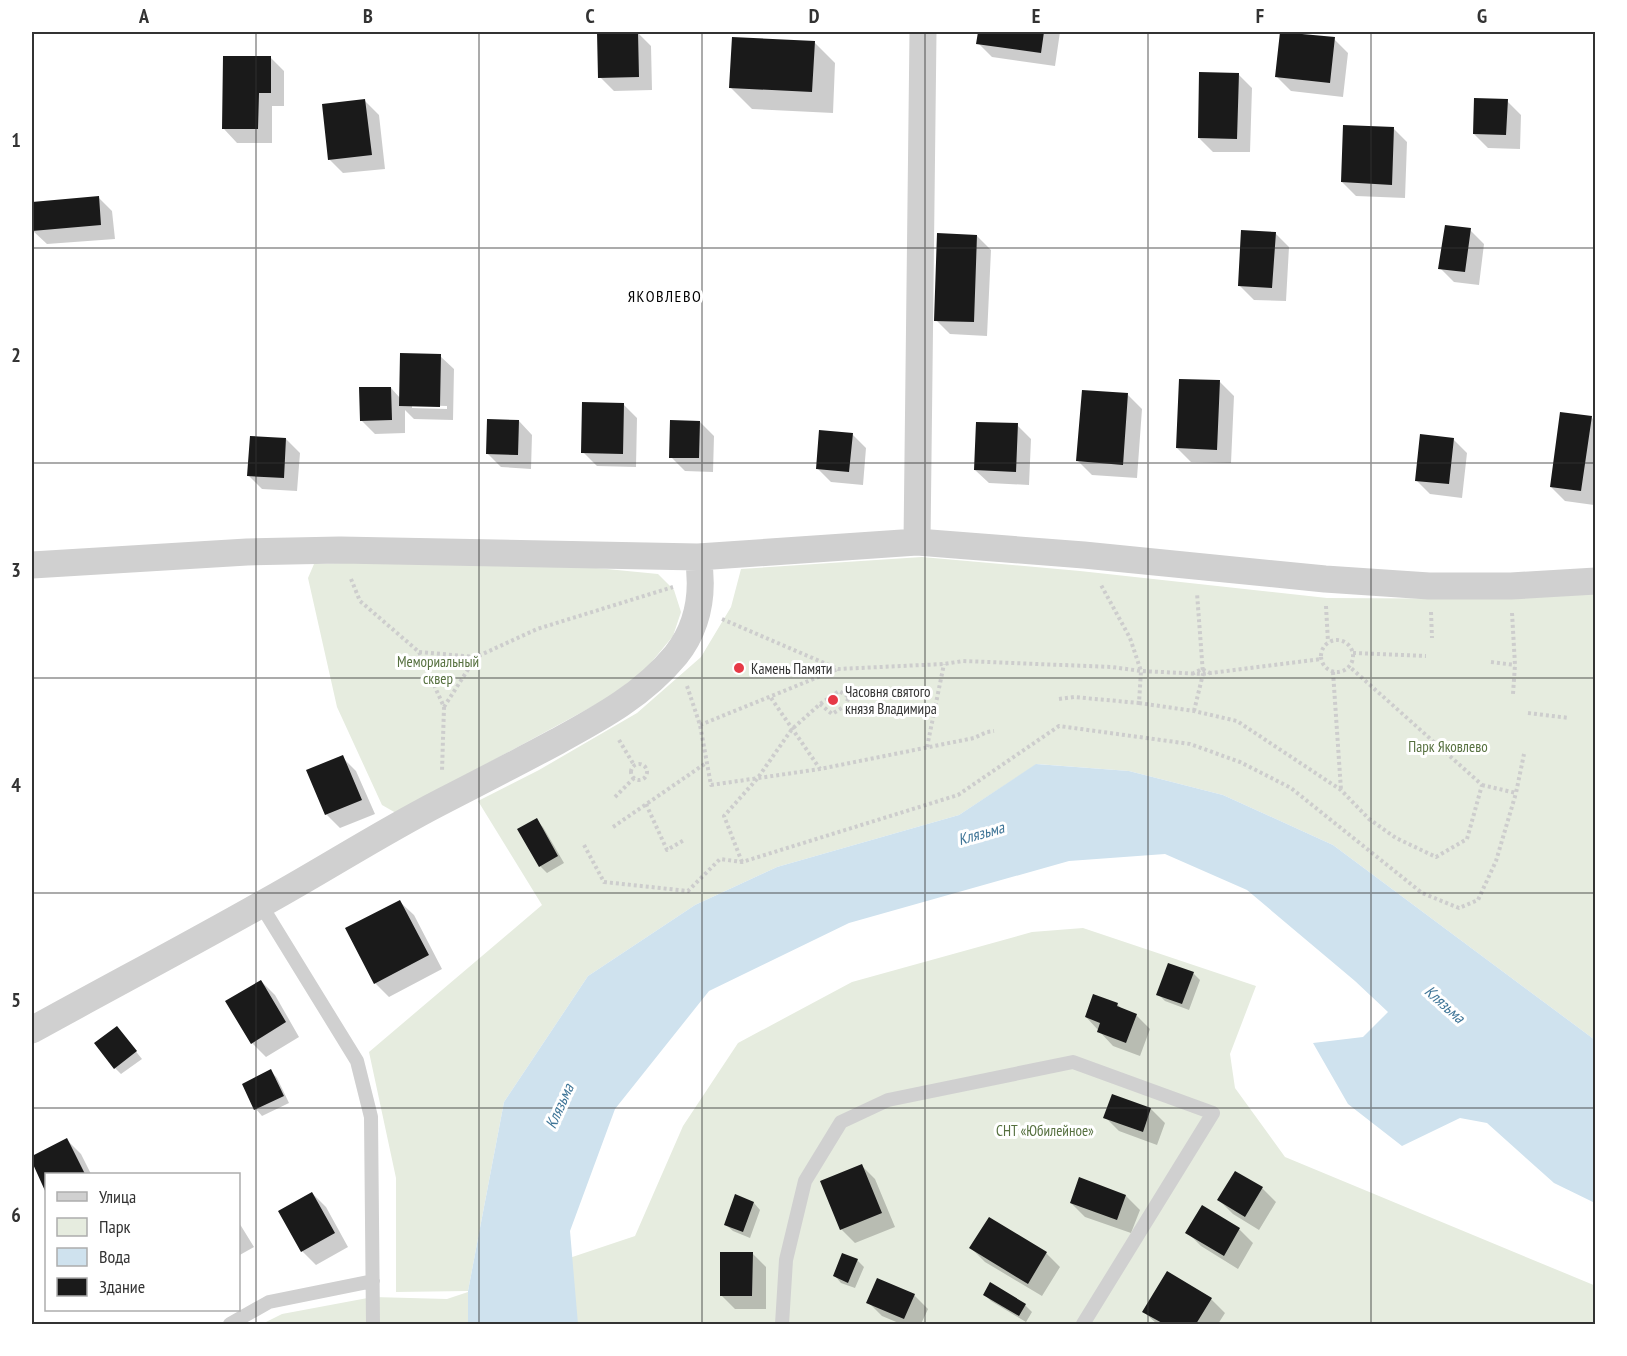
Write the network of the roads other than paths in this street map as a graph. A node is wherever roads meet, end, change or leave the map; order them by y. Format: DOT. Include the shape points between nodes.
graph roads {
  1 [pos="923,32"];
  2 [pos="917,542"];
  3 [pos="32,565"];
  4 [pos="700,568"];
  5 [pos="1596,581"];
  6 [pos="261,905"];
  7 [pos="32,1030"];
  8 [pos="373,1281"];
  9 [pos="230,1324"];
  10 [pos="373,1324"];
  11 [pos="782,1324"];
  12 [pos="1083,1324"];
  1 -- 2 [label="street"];
  2 -- 4 [label="street"];
  2 -- 5 [label="street" via="1429,586"];
  3 -- 4 [label="street" via="340,550"];
  4 -- 6 [label="street" via="700,609 690,631 676,654 642,690 604,716 439,803"];
  6 -- 7 [label="street"];
  6 -- 8 [label="lane" via="357,1061 371,1117"];
  8 -- 9 [label="lane" via="269,1302"];
  8 -- 10 [label="lane"];
  11 -- 12 [label="lane" via="786,1260 805,1181 841,1122 888,1100 1072,1062 1213,1113"];
}
